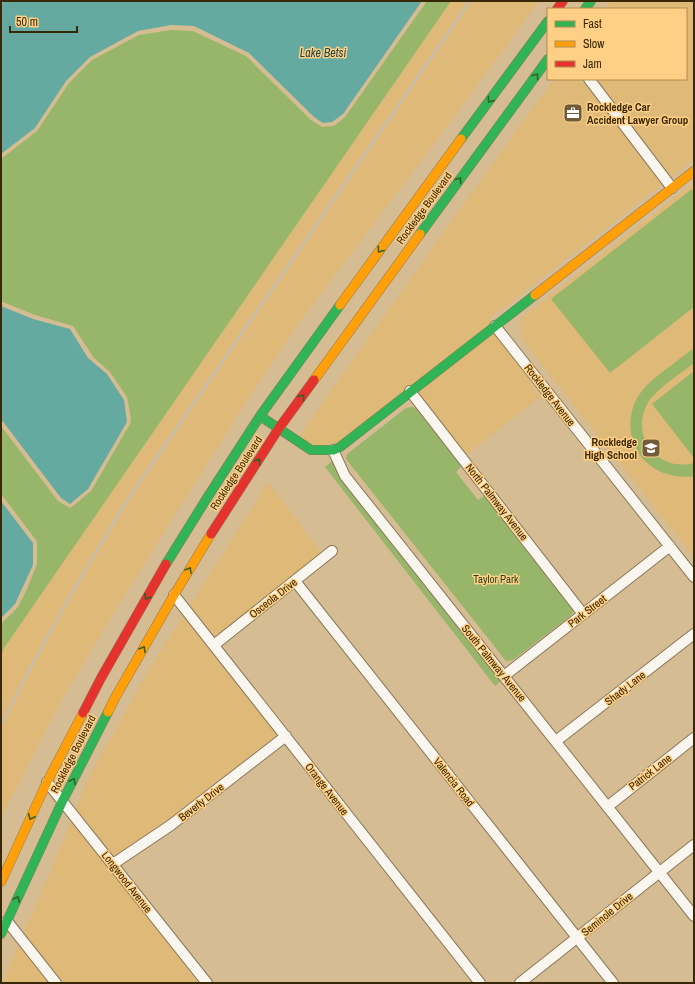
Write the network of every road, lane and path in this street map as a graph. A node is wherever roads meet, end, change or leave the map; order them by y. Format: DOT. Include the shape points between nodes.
graph roads {
  1 [pos="547,24"];
  2 [pos="547,61"];
  3 [pos="590,80"];
  4 [pos="453,151"];
  5 [pos="694,171"];
  6 [pos="446,176"];
  7 [pos="443,188"];
  8 [pos="672,188"];
  9 [pos="445,200"];
  10 [pos="426,210"];
  11 [pos="420,234"];
  12 [pos="495,326"];
  13 [pos="410,391"];
  14 [pos="260,416"];
  15 [pos="279,428"];
  16 [pos="336,449"];
  17 [pos="670,546"];
  18 [pos="332,551"];
  19 [pos="174,552"];
  20 [pos="172,571"];
  21 [pos="158,577"];
  22 [pos="694,577"];
  23 [pos="295,581"];
  24 [pos="171,584"];
  25 [pos="161,592"];
  26 [pos="174,595"];
  27 [pos="160,602"];
  28 [pos="583,614"];
  29 [pos="155,627"];
  30 [pos="694,634"];
  31 [pos="214,645"];
  32 [pos="504,676"];
  33 [pos="286,736"];
  34 [pos="694,738"];
  35 [pos="556,741"];
  36 [pos="47,782"];
  37 [pos="62,802"];
  38 [pos="607,807"];
  39 [pos="694,845"];
  40 [pos="113,864"];
  41 [pos="659,872"];
  42 [pos="1,882"];
  43 [pos="694,916"];
  44 [pos="6,921"];
  45 [pos="1,934"];
  46 [pos="578,938"];
  47 [pos="56,983"];
  48 [pos="207,983"];
  49 [pos="480,983"];
  50 [pos="520,983"];
  51 [pos="613,983"];
  1 -- 4 [label="main road, Rockledge Boulevard, one-way"];
  9 -- 2 [label="main road, Rockledge Boulevard, one-way"];
  3 -- 8 [label="street"];
  4 -- 6 [label="main road"];
  4 -- 14 [label="main road, Rockledge Boulevard, one-way" via="424,196"];
  5 -- 8 [label="main road"];
  7 -- 9 [label="main road"];
  8 -- 12 [label="main road"];
  9 -- 11 [label="main road, Rockledge Boulevard"];
  10 -- 11 [label="main road"];
  15 -- 11 [label="main road, Rockledge Boulevard, one-way"];
  12 -- 13 [label="main road"];
  12 -- 17 [label="street, Rockledge Avenue"];
  13 -- 16 [label="main road"];
  13 -- 28 [label="street, North Palmway Avenue"];
  14 -- 15 [label="main road"];
  14 -- 19 [label="main road, Rockledge Boulevard"];
  15 -- 16 [label="main road" via="311,450"];
  26 -- 15 [label="main road, Rockledge Boulevard, one-way"];
  16 -- 32 [label="street, South Palmway Avenue" via="345,476"];
  17 -- 22 [label="street, Rockledge Avenue"];
  17 -- 28 [label="street, Park Street"];
  18 -- 23 [label="street, Osceola Drive"];
  19 -- 20 [label="main road"];
  19 -- 21 [label="main road, Rockledge Boulevard"];
  21 -- 25 [label="main road"];
  21 -- 36 [label="main road, Rockledge Boulevard, one-way" via="101,678"];
  23 -- 31 [label="street, Osceola Drive"];
  23 -- 46 [label="street, Valencia Road"];
  24 -- 26 [label="main road"];
  26 -- 29 [label="main road, Rockledge Boulevard"];
  26 -- 31 [label="street, Orange Avenue"];
  27 -- 29 [label="main road"];
  28 -- 32 [label="street, Park Street"];
  37 -- 29 [label="main road, Rockledge Boulevard, one-way" via="116,696"];
  30 -- 35 [label="street, Shady Lane"];
  31 -- 33 [label="street, Orange Avenue"];
  32 -- 35 [label="street, South Palmway Avenue"];
  33 -- 40 [label="street, Beverly Drive" via="171,825"];
  33 -- 49 [label="street, Orange Avenue"];
  34 -- 38 [label="street, Patrick Lane"];
  35 -- 38 [label="street, South Palmway Avenue"];
  36 -- 37 [label="street, Longwood Avenue"];
  36 -- 42 [label="main road, Rockledge Boulevard, one-way"];
  37 -- 40 [label="street, Longwood Avenue"];
  44 -- 37 [label="main road, Rockledge Boulevard, one-way"];
  38 -- 41 [label="street, South Palmway Avenue"];
  39 -- 41 [label="street, Seminole Drive"];
  40 -- 48 [label="street, Longwood Avenue"];
  41 -- 43 [label="street, South Palmway Avenue"];
  41 -- 46 [label="street, Seminole Drive"];
  44 -- 45 [label="main road, Rockledge Boulevard"];
  44 -- 47 [label="street"];
  46 -- 50 [label="street, Seminole Drive"];
  46 -- 51 [label="street, Valencia Road"];
}
